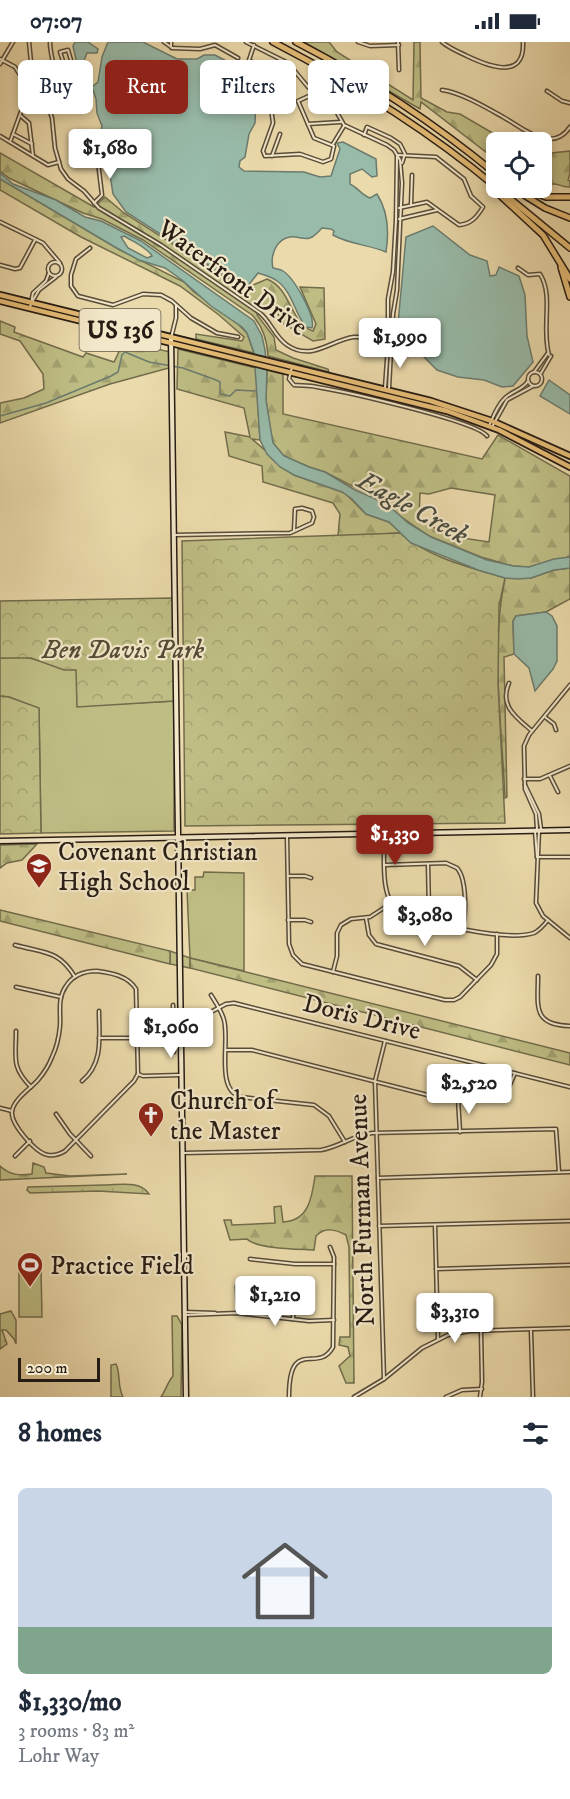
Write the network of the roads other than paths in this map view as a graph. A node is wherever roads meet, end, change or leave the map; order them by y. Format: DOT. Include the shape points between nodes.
graph roads {
  1 [pos="13,42"];
  2 [pos="29,42"];
  3 [pos="50,42"];
  4 [pos="164,42"];
  5 [pos="171,42"];
  6 [pos="246,42"];
  7 [pos="273,42"];
  8 [pos="296,42"];
  9 [pos="358,42"];
  10 [pos="442,42"];
  11 [pos="523,42"];
  12 [pos="216,44"];
  13 [pos="398,44"];
  14 [pos="254,45"];
  15 [pos="172,48"];
  16 [pos="238,58"];
  17 [pos="1,60"];
  18 [pos="31,60"];
  19 [pos="52,60"];
  20 [pos="249,60"];
  21 [pos="0,64"];
  22 [pos="399,70"];
  23 [pos="18,71"];
  24 [pos="70,82"];
  25 [pos="442,90"];
  26 [pos="547,91"];
  27 [pos="308,96"];
  28 [pos="570,103"];
  29 [pos="50,114"];
  30 [pos="272,114"];
  31 [pos="20,116"];
  32 [pos="341,122"];
  33 [pos="307,124"];
  34 [pos="345,126"];
  35 [pos="570,128"];
  36 [pos="13,134"];
  37 [pos="280,134"];
  38 [pos="364,135"];
  39 [pos="0,136"];
  40 [pos="10,142"];
  41 [pos="32,145"];
  42 [pos="334,145"];
  43 [pos="96,146"];
  44 [pos="397,154"];
  45 [pos="405,154"];
  46 [pos="33,156"];
  47 [pos="272,156"];
  48 [pos="59,162"];
  49 [pos="402,164"];
  50 [pos="486,166"];
  51 [pos="474,170"];
  52 [pos="412,175"];
  53 [pos="486,179"];
  54 [pos="552,197"];
  55 [pos="570,197"];
  56 [pos="510,198"];
  57 [pos="529,198"];
  58 [pos="94,203"];
  59 [pos="411,206"];
  60 [pos="398,208"];
  61 [pos="438,209"];
  62 [pos="570,218"];
  63 [pos="398,220"];
  64 [pos="0,222"];
  65 [pos="36,240"];
  66 [pos="551,247"];
  67 [pos="90,248"];
  68 [pos="570,248"];
  69 [pos="53,255"];
  70 [pos="52,263"];
  71 [pos="60,263"];
  72 [pos="0,265"];
  73 [pos="518,268"];
  74 [pos="49,273"];
  75 [pos="59,276"];
  76 [pos="570,279"];
  77 [pos="0,295"];
  78 [pos="570,297"];
  79 [pos="0,301"];
  80 [pos="176,304"];
  81 [pos="31,305"];
  82 [pos="182,309"];
  83 [pos="176,318"];
  84 [pos="238,337"];
  85 [pos="171,340"];
  86 [pos="390,346"];
  87 [pos="549,354"];
  88 [pos="291,370"];
  89 [pos="534,372"];
  90 [pos="542,376"];
  91 [pos="528,381"];
  92 [pos="533,386"];
  93 [pos="386,393"];
  94 [pos="492,424"];
  95 [pos="486,435"];
  96 [pos="570,456"];
  97 [pos="570,467"];
  98 [pos="294,531"];
  99 [pos="174,535"];
  100 [pos="509,683"];
  101 [pos="570,685"];
  102 [pos="568,691"];
  103 [pos="544,716"];
  104 [pos="556,730"];
  105 [pos="532,731"];
  106 [pos="570,766"];
  107 [pos="550,775"];
  108 [pos="524,779"];
  109 [pos="558,792"];
  110 [pos="538,830"];
  111 [pos="570,830"];
  112 [pos="384,833"];
  113 [pos="287,835"];
  114 [pos="179,837"];
  115 [pos="0,841"];
  116 [pos="570,857"];
  117 [pos="537,858"];
  118 [pos="428,864"];
  119 [pos="385,865"];
  120 [pos="288,876"];
  121 [pos="311,878"];
  122 [pos="390,904"];
  123 [pos="366,918"];
  124 [pos="288,920"];
  125 [pos="427,920"];
  126 [pos="548,920"];
  127 [pos="311,922"];
  128 [pos="462,928"];
  129 [pos="497,934"];
  130 [pos="570,938"];
  131 [pos="15,945"];
  132 [pos="333,972"];
  133 [pos="538,976"];
  134 [pos="75,977"];
  135 [pos="477,980"];
  136 [pos="16,987"];
  137 [pos="212,995"];
  138 [pos="61,997"];
  139 [pos="173,1005"];
  140 [pos="219,1008"];
  141 [pos="99,1011"];
  142 [pos="181,1013"];
  143 [pos="570,1026"];
  144 [pos="16,1031"];
  145 [pos="99,1038"];
  146 [pos="138,1038"];
  147 [pos="385,1041"];
  148 [pos="174,1046"];
  149 [pos="182,1046"];
  150 [pos="226,1050"];
  151 [pos="174,1052"];
  152 [pos="515,1073"];
  153 [pos="138,1074"];
  154 [pos="182,1075"];
  155 [pos="82,1081"];
  156 [pos="375,1081"];
  157 [pos="31,1087"];
  158 [pos="570,1087"];
  159 [pos="235,1096"];
  160 [pos="458,1099"];
  161 [pos="230,1105"];
  162 [pos="0,1108"];
  163 [pos="12,1111"];
  164 [pos="56,1114"];
  165 [pos="460,1132"];
  166 [pos="376,1133"];
  167 [pos="75,1140"];
  168 [pos="30,1141"];
  169 [pos="345,1142"];
  170 [pos="183,1154"];
  171 [pos="15,1156"];
  172 [pos="91,1156"];
  173 [pos="559,1172"];
  174 [pos="570,1172"];
  175 [pos="378,1178"];
  176 [pos="570,1221"];
  177 [pos="435,1225"];
  178 [pos="379,1226"];
  179 [pos="330,1247"];
  180 [pos="250,1259"];
  181 [pos="334,1264"];
  182 [pos="570,1265"];
  183 [pos="436,1269"];
  184 [pos="294,1302"];
  185 [pos="185,1313"];
  186 [pos="292,1318"];
  187 [pos="334,1320"];
  188 [pos="570,1328"];
  189 [pos="531,1329"];
  190 [pos="481,1331"];
  191 [pos="438,1339"];
  192 [pos="384,1379"];
  193 [pos="482,1389"];
  194 [pos="186,1397"];
  195 [pos="289,1397"];
  196 [pos="354,1397"];
  197 [pos="446,1397"];
  198 [pos="480,1397"];
  199 [pos="533,1397"];
  1 -- 17 [label="street"];
  2 -- 18 [label="street"];
  3 -- 19 [label="street"];
  4 -- 15 [label="street"];
  5 -- 15 [label="street"];
  6 -- 14 [label="street"];
  7 -- 51 [label="highway" via="375,98"];
  8 -- 50 [label="highway" via="387,93"];
  9 -- 13 [label="street" via="371,46"];
  10 -- 11 [label="street" via="485,65 501,68 520,60"];
  12 -- 15 [label="street" via="200,49"];
  12 -- 16 [label="street"];
  13 -- 22 [label="street"];
  14 -- 20 [label="street"];
  14 -- 32 [label="street" via="290,64 308,87 332,104"];
  17 -- 21 [label="street"];
  17 -- 23 [label="street"];
  24 -- 24 [label="street" via="75,74 68,50 60,52"];
  25 -- 35 [label="street" via="537,137 560,136"];
  26 -- 28 [label="street"];
  27 -- 33 [label="street" via="298,101"];
  29 -- 48 [label="street, Waterfront Drive"];
  30 -- 47 [label="street" via="264,154"];
  31 -- 36 [label="street"];
  31 -- 41 [label="street" via="28,121"];
  32 -- 33 [label="street"];
  32 -- 34 [label="street"];
  33 -- 42 [label="street" via="315,139"];
  34 -- 38 [label="street"];
  34 -- 42 [label="street"];
  36 -- 40 [label="street"];
  36 -- 41 [label="street"];
  37 -- 47 [label="street"];
  38 -- 44 [label="street"];
  38 -- 45 [label="street" via="367,127 401,145"];
  39 -- 40 [label="street"];
  40 -- 46 [label="street"];
  41 -- 46 [label="street"];
  42 -- 47 [label="street" via="333,157 327,162 300,154"];
  43 -- 58 [label="street" via="102,195"];
  44 -- 45 [label="street"];
  44 -- 49 [label="street"];
  44 -- 60 [label="street"];
  45 -- 49 [label="street"];
  45 -- 61 [label="street" via="436,157 464,179 471,196 483,208 474,220 462,225"];
  46 -- 48 [label="street" via="48,165"];
  48 -- 58 [label="street, Waterfront Drive" via="66,178"];
  49 -- 60 [label="street"];
  51 -- 53 [label="highway"];
  51 -- 66 [label="highway" via="536,227"];
  52 -- 59 [label="street"];
  54 -- 55 [label="highway"];
  56 -- 68 [label="highway"];
  57 -- 62 [label="highway"];
  58 -- 86 [label="street, Waterfront Drive" via="260,313 280,340 292,348 314,351 356,337"];
  59 -- 60 [label="street"];
  59 -- 61 [label="street" via="427,202"];
  60 -- 63 [label="street"];
  61 -- 63 [label="street"];
  63 -- 86 [label="street" via="397,290"];
  63 -- 86 [label="street" via="388,299"];
  64 -- 65 [label="street"];
  65 -- 69 [label="street"];
  65 -- 72 [label="street" via="20,268"];
  66 -- 76 [label="highway"];
  66 -- 78 [label="highway"];
  67 -- 80 [label="street" via="75,260 71,275 71,286 78,296 113,305 153,294"];
  69 -- 70 [label="street"];
  69 -- 71 [label="street"];
  70 -- 71 [label="street"];
  70 -- 74 [label="street"];
  71 -- 75 [label="street" via="63,270"];
  73 -- 87 [label="street" via="528,275 540,274 547,286 544,330"];
  74 -- 75 [label="street"];
  74 -- 81 [label="street" via="34,291"];
  75 -- 81 [label="street" via="39,290"];
  77 -- 81 [label="main road, US 136"];
  79 -- 81 [label="main road, US 136"];
  80 -- 82 [label="street"];
  80 -- 83 [label="street"];
  81 -- 85 [label="main road, US 136"];
  82 -- 83 [label="street"];
  82 -- 84 [label="street" via="217,333"];
  83 -- 85 [label="street"];
  85 -- 88 [label="main road, US 136"];
  85 -- 99 [label="main road"];
  86 -- 93 [label="street"];
  87 -- 89 [label="street"];
  87 -- 90 [label="street"];
  88 -- 93 [label="main road, US 136"];
  88 -- 95 [label="street" via="289,380 294,385 318,387 426,413"];
  89 -- 90 [label="street"];
  89 -- 91 [label="street"];
  90 -- 92 [label="street" via="541,384"];
  91 -- 92 [label="street"];
  91 -- 94 [label="street" via="502,401"];
  92 -- 94 [label="street" via="507,400"];
  93 -- 94 [label="main road, US 136"];
  94 -- 96 [label="main road, US 136"];
  94 -- 97 [label="main road, US 136"];
  98 -- 98 [label="street" via="312,523 312,511 294,510"];
  98 -- 99 [label="street"];
  99 -- 114 [label="main road"];
  100 -- 105 [label="street" via="509,709"];
  101 -- 102 [label="street"];
  102 -- 103 [label="street"];
  103 -- 104 [label="street"];
  103 -- 105 [label="street"];
  105 -- 108 [label="street" via="524,748"];
  106 -- 107 [label="street"];
  107 -- 108 [label="street"];
  107 -- 109 [label="street"];
  108 -- 110 [label="street"];
  110 -- 111 [label="main road"];
  110 -- 112 [label="main road"];
  110 -- 117 [label="street"];
  112 -- 113 [label="main road"];
  112 -- 119 [label="street"];
  113 -- 114 [label="main road"];
  113 -- 120 [label="street"];
  114 -- 115 [label="main road"];
  114 -- 142 [label="main road"];
  116 -- 117 [label="street"];
  117 -- 126 [label="street" via="535,900"];
  118 -- 119 [label="street"];
  118 -- 125 [label="street"];
  118 -- 128 [label="street" via="450,864 461,872 465,919"];
  119 -- 122 [label="street"];
  120 -- 121 [label="street"];
  120 -- 124 [label="street"];
  122 -- 123 [label="street"];
  122 -- 125 [label="street" via="399,912"];
  123 -- 132 [label="street" via="348,920 339,928"];
  123 -- 135 [label="street" via="369,935 376,944 459,966"];
  124 -- 127 [label="street"];
  124 -- 132 [label="street" via="289,946 296,959"];
  125 -- 128 [label="street"];
  126 -- 129 [label="street" via="533,933"];
  126 -- 130 [label="street"];
  128 -- 129 [label="street"];
  129 -- 135 [label="street" via="495,959"];
  131 -- 134 [label="street" via="58,956"];
  132 -- 135 [label="street" via="447,1000 460,997"];
  133 -- 143 [label="street" via="541,1016 551,1024"];
  134 -- 138 [label="street" via="65,986"];
  134 -- 146 [label="street" via="90,971 111,973 129,981 137,992"];
  136 -- 138 [label="street"];
  137 -- 140 [label="street"];
  138 -- 157 [label="street" via="59,1037 46,1070"];
  139 -- 148 [label="street"];
  140 -- 142 [label="street, Doris Drive" via="207,1013"];
  140 -- 147 [label="street, Doris Drive" via="237,1003"];
  140 -- 150 [label="street" via="225,1024"];
  141 -- 145 [label="street"];
  142 -- 149 [label="main road"];
  144 -- 157 [label="street" via="17,1068"];
  145 -- 146 [label="street"];
  145 -- 155 [label="street" via="96,1063"];
  146 -- 153 [label="street"];
  147 -- 152 [label="street, Doris Drive"];
  147 -- 156 [label="street, North Furman Avenue"];
  148 -- 149 [label="street"];
  148 -- 151 [label="street"];
  149 -- 154 [label="main road"];
  150 -- 156 [label="street" via="252,1050"];
  150 -- 159 [label="street" via="226,1083"];
  152 -- 158 [label="street, Doris Drive"];
  152 -- 160 [label="street" via="509,1087 499,1095"];
  153 -- 154 [label="street"];
  153 -- 167 [label="street"];
  154 -- 170 [label="main road"];
  156 -- 160 [label="street" via="439,1098"];
  156 -- 166 [label="street, North Furman Avenue"];
  157 -- 163 [label="street"];
  159 -- 161 [label="street"];
  159 -- 169 [label="street" via="314,1106 329,1116"];
  160 -- 165 [label="street"];
  162 -- 163 [label="street"];
  163 -- 168 [label="street" via="14,1124"];
  164 -- 167 [label="street"];
  165 -- 166 [label="street"];
  165 -- 173 [label="street" via="556,1129"];
  166 -- 169 [label="street"];
  166 -- 175 [label="street, North Furman Avenue"];
  167 -- 168 [label="street" via="64,1152 53,1155 40,1152"];
  167 -- 172 [label="street"];
  168 -- 171 [label="street"];
  169 -- 170 [label="street" via="319,1150"];
  170 -- 185 [label="main road"];
  173 -- 174 [label="street"];
  173 -- 175 [label="street"];
  175 -- 178 [label="street, North Furman Avenue"];
  176 -- 177 [label="street"];
  177 -- 178 [label="street"];
  177 -- 183 [label="street"];
  178 -- 192 [label="street, North Furman Avenue"];
  179 -- 181 [label="street"];
  180 -- 181 [label="street"];
  181 -- 187 [label="street"];
  182 -- 183 [label="street"];
  183 -- 191 [label="street"];
  184 -- 186 [label="street"];
  185 -- 186 [label="street"];
  185 -- 194 [label="main road"];
  186 -- 187 [label="street"];
  187 -- 195 [label="street" via="331,1351 293,1366"];
  188 -- 189 [label="street"];
  189 -- 190 [label="street"];
  189 -- 199 [label="street"];
  190 -- 191 [label="street"];
  190 -- 193 [label="street"];
  191 -- 192 [label="street"];
  192 -- 196 [label="street"];
  193 -- 197 [label="street" via="462,1390"];
  193 -- 198 [label="street"];
}
